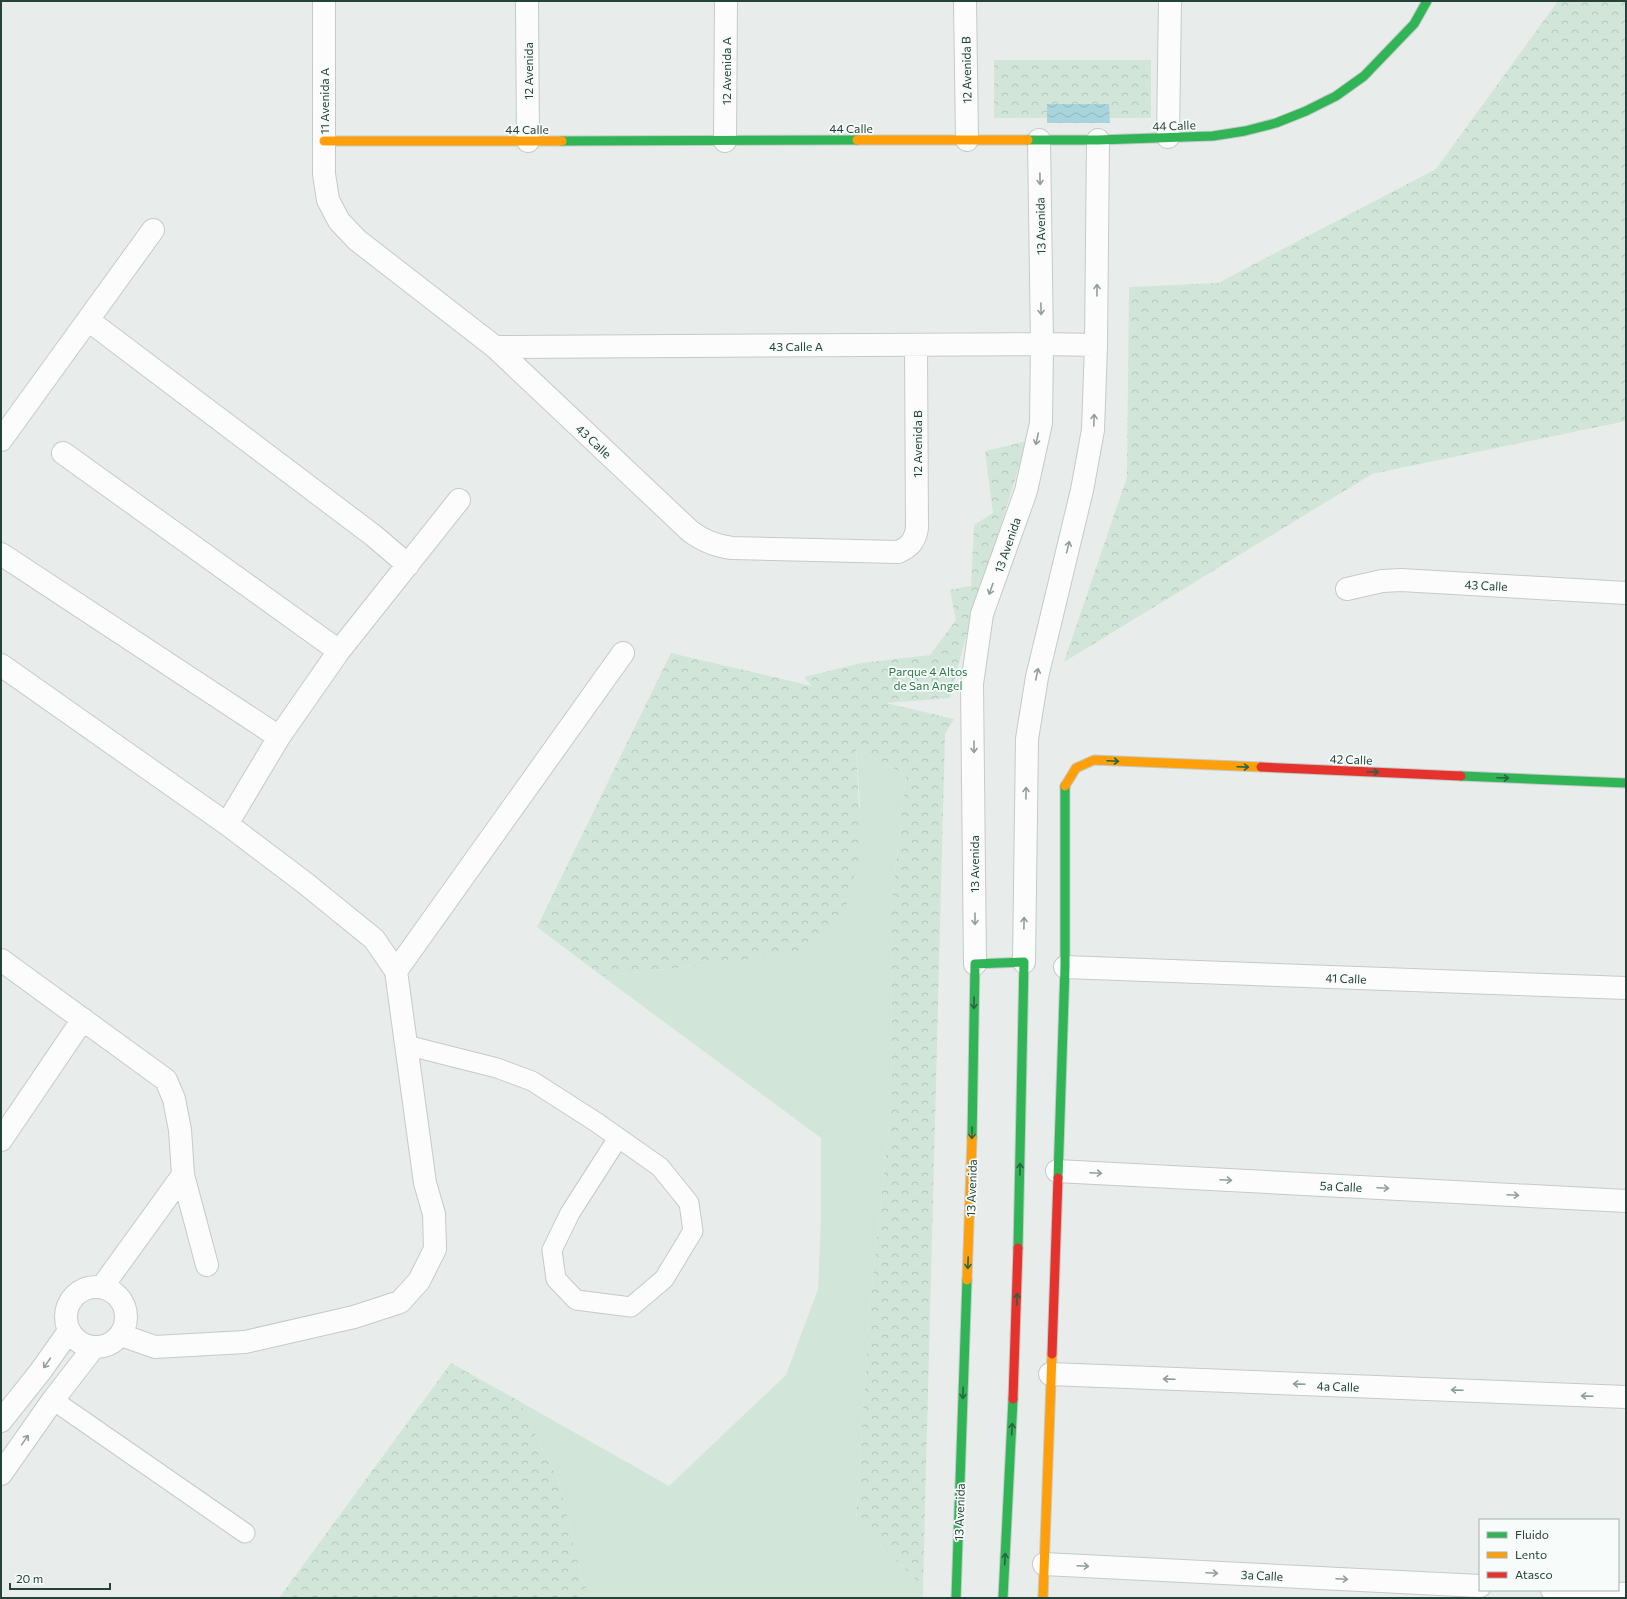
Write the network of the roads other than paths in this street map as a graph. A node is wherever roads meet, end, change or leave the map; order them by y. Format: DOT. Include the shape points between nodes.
graph roads {
  1 [pos="324,1"];
  2 [pos="527,1"];
  3 [pos="726,1"];
  4 [pos="965,1"];
  5 [pos="1170,1"];
  6 [pos="1426,1"];
  7 [pos="1168,137"];
  8 [pos="967,140"];
  9 [pos="1039,140"];
  10 [pos="1098,140"];
  11 [pos="324,141"];
  12 [pos="528,141"];
  13 [pos="726,141"];
  14 [pos="328,200"];
  15 [pos="153,230"];
  16 [pos="88,320"];
  17 [pos="1042,344"];
  18 [pos="916,345"];
  19 [pos="1096,346"];
  20 [pos="495,348"];
  21 [pos="1,440"];
  22 [pos="63,453"];
  23 [pos="459,500"];
  24 [pos="912,543"];
  25 [pos="1,554"];
  26 [pos="408,565"];
  27 [pos="1347,589"];
  28 [pos="1626,592"];
  29 [pos="339,652"];
  30 [pos="623,653"];
  31 [pos="1,665"];
  32 [pos="279,737"];
  33 [pos="1626,783"];
  34 [pos="228,824"];
  35 [pos="1,960"];
  36 [pos="1024,962"];
  37 [pos="975,964"];
  38 [pos="1065,967"];
  39 [pos="396,971"];
  40 [pos="1626,988"];
  41 [pos="83,1019"];
  42 [pos="406,1045"];
  43 [pos="618,1138"];
  44 [pos="1,1140"];
  45 [pos="1057,1171"];
  46 [pos="183,1175"];
  47 [pos="1626,1201"];
  48 [pos="207,1265"];
  49 [pos="102,1287"];
  50 [pos="69,1331"];
  51 [pos="121,1335"];
  52 [pos="94,1348"];
  53 [pos="1050,1374"];
  54 [pos="1626,1397"];
  55 [pos="53,1400"];
  56 [pos="1,1421"];
  57 [pos="1,1474"];
  58 [pos="245,1533"];
  59 [pos="1044,1564"];
  60 [pos="1479,1586"];
  61 [pos="1570,1591"];
  62 [pos="1626,1594"];
  63 [pos="956,1598"];
  64 [pos="1003,1598"];
  65 [pos="1043,1598"];
  1 -- 11 [label="street, 11 Avenida A"];
  2 -- 12 [label="street, 12 Avenida"];
  3 -- 13 [label="street, 12 Avenida A"];
  4 -- 8 [label="street, 12 Avenida B"];
  5 -- 7 [label="street"];
  6 -- 7 [label="street, 44 Calle" via="1414,24 1364,76 1336,96 1306,111 1245,131 1213,136"];
  7 -- 10 [label="street, 44 Calle"];
  8 -- 9 [label="street, 44 Calle"];
  8 -- 13 [label="street, 44 Calle"];
  9 -- 10 [label="street, 44 Calle"];
  9 -- 17 [label="street, 13 Avenida, one-way"];
  19 -- 10 [label="street, one-way"];
  11 -- 12 [label="street, 44 Calle"];
  11 -- 14 [label="street, 11 Avenida A" via="324,174"];
  12 -- 13 [label="street, 44 Calle"];
  14 -- 20 [label="street, 43 Calle" via="339,221 357,240"];
  15 -- 16 [label="street"];
  16 -- 21 [label="street"];
  16 -- 26 [label="street" via="374,536"];
  17 -- 18 [label="street, 43 Calle A"];
  17 -- 19 [label="street, 43 Calle A"];
  17 -- 37 [label="street, 13 Avenida, one-way" via="1041,423 1026,491 982,614 972,684"];
  18 -- 20 [label="street, 43 Calle A"];
  18 -- 24 [label="street, 12 Avenida B" via="917,528"];
  36 -- 19 [label="street, one-way" via="1027,740 1036,677 1082,490 1092,437"];
  20 -- 24 [label="street, 43 Calle" via="690,531 710,544 732,548 898,552"];
  22 -- 29 [label="street"];
  23 -- 26 [label="street"];
  25 -- 32 [label="street"];
  26 -- 29 [label="street"];
  27 -- 28 [label="street, 43 Calle" via="1382,581 1401,580"];
  29 -- 32 [label="street"];
  30 -- 39 [label="street"];
  31 -- 34 [label="street"];
  32 -- 34 [label="street"];
  38 -- 33 [label="street, 42 Calle, one-way" via="1065,785 1076,768 1094,760"];
  34 -- 39 [label="street" via="374,939"];
  35 -- 41 [label="street"];
  36 -- 37 [label="street"];
  64 -- 36 [label="street, one-way" via="1015,1364"];
  37 -- 63 [label="street, 13 Avenida, one-way" via="971,1189"];
  38 -- 40 [label="street, 41 Calle"];
  38 -- 45 [label="street"];
  39 -- 42 [label="street"];
  41 -- 44 [label="street"];
  41 -- 46 [label="street" via="166,1080 174,1099 180,1130"];
  42 -- 43 [label="lane" via="497,1068 532,1081"];
  42 -- 51 [label="street" via="425,1183 434,1214 435,1249 419,1281 400,1302 354,1317 245,1342 155,1347"];
  43 -- 43 [label="lane" via="660,1167 689,1203 693,1231 664,1279 630,1307 576,1300 556,1279 552,1250 570,1213"];
  45 -- 47 [label="street, 5a Calle, one-way"];
  45 -- 53 [label="street"];
  46 -- 48 [label="street"];
  46 -- 49 [label="street"];
  49 -- 50 [label="street" via="92,1287 75,1295 69,1303 67,1312"];
  49 -- 51 [label="street" via="111,1290 125,1305 126,1325"];
  50 -- 52 [label="street" via="76,1339"];
  50 -- 56 [label="street, one-way"];
  51 -- 52 [label="street" via="114,1342"];
  52 -- 55 [label="street"];
  54 -- 53 [label="street, 4a Calle, one-way"];
  53 -- 59 [label="street"];
  57 -- 55 [label="street, one-way"];
  55 -- 58 [label="lane"];
  59 -- 60 [label="street, 3a Calle, one-way"];
  59 -- 65 [label="street"];
  61 -- 62 [label="street"];
}
